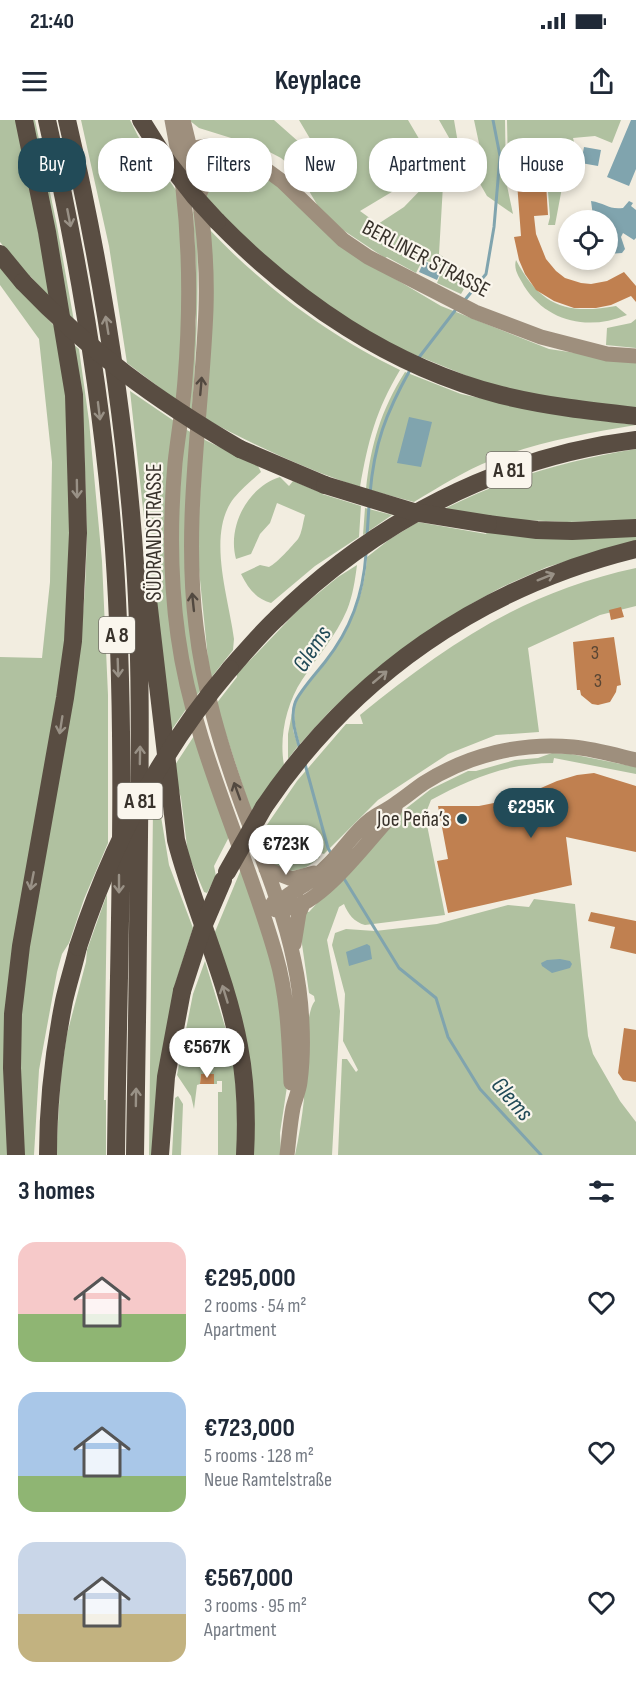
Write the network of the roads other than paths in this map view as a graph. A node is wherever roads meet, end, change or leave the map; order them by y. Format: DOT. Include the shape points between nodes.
graph roads {
  1 [pos="24,120"];
  2 [pos="47,120"];
  3 [pos="67,120"];
  4 [pos="141,120"];
  5 [pos="172,120"];
  6 [pos="183,120"];
  7 [pos="186,151"];
  8 [pos="178,153"];
  9 [pos="186,154"];
  10 [pos="272,174"];
  11 [pos="200,192"];
  12 [pos="199,195"];
  13 [pos="0,254"];
  14 [pos="636,356"];
  15 [pos="636,416"];
  16 [pos="636,440"];
  17 [pos="128,487"];
  18 [pos="636,528"];
  19 [pos="636,549"];
  20 [pos="636,760"];
  21 [pos="346,856"];
  22 [pos="266,869"];
  23 [pos="322,870"];
  24 [pos="254,886"];
  25 [pos="304,902"];
  26 [pos="278,905"];
  27 [pos="268,933"];
  28 [pos="294,962"];
  29 [pos="293,1110"];
  30 [pos="16,1155"];
  31 [pos="48,1155"];
  32 [pos="116,1155"];
  33 [pos="135,1155"];
  34 [pos="160,1155"];
  35 [pos="245,1155"];
  36 [pos="287,1155"];
  1 -- 30 [label="highway, one-way" via="69,356 74,395 78,533 66,698 21,946 13,1014"];
  2 -- 32 [label="highway, A 8, one-way" via="80,279 114,549 120,730"];
  17 -- 3 [label="highway, A 8, one-way" via="99,275"];
  4 -- 8 [label="highway"];
  5 -- 8 [label="main road, SÜDRANDSTRASSE"];
  6 -- 8 [label="main road, SÜDRANDSTRASSE"];
  7 -- 8 [label="main road, BERLINER STRASSE"];
  8 -- 9 [label="main road"];
  8 -- 12 [label="main road, SÜDRANDSTRASSE"];
  8 -- 15 [label="highway, bridge" via="195,197 217,221 265,268 345,327 392,353 499,394 574,410"];
  8 -- 24 [label="main road, SÜDRANDSTRASSE" via="190,288 185,384 175,463 172,580 178,635 194,713"];
  10 -- 14 [label="main road, BERLINER STRASSE" via="343,240 449,300 541,337 607,354"];
  11 -- 12 [label="main road"];
  22 -- 12 [label="main road, SÜDRANDSTRASSE, one-way" via="216,726 204,676 191,580 191,525 206,306"];
  13 -- 18 [label="highway, bridge" via="66,325 122,373 240,448 325,485 414,512 488,524 572,531"];
  16 -- 31 [label="highway, A 81, bridge" via="572,450 526,463 477,481 391,528 337,565 276,618 230,669 176,742 136,808 93,901 68,981 58,1033"];
  33 -- 17 [label="highway, A 8, one-way" via="140,713"];
  35 -- 17 [label="highway, one-way" via="246,1100 239,1045 176,840 140,529"];
  34 -- 19 [label="highway, one-way, bridge" via="166,1077 182,991 202,929 242,841 298,760 373,682 480,608 555,573"];
  20 -- 21 [label="main road" via="562,746 484,755 446,770 370,820"];
  21 -- 23 [label="main road"];
  21 -- 25 [label="main road" via="328,885"];
  22 -- 23 [label="main road" via="292,879"];
  22 -- 26 [label="main road, SÜDRANDSTRASSE"];
  23 -- 26 [label="main road"];
  24 -- 26 [label="main road" via="260,896"];
  24 -- 27 [label="main road, SÜDRANDSTRASSE"];
  25 -- 26 [label="main road" via="292,907"];
  25 -- 28 [label="main road" via="294,933"];
  26 -- 27 [label="main road"];
  26 -- 28 [label="main road, SÜDRANDSTRASSE"];
  27 -- 29 [label="main road, SÜDRANDSTRASSE" via="285,1000"];
  28 -- 29 [label="main road" via="301,1069"];
  29 -- 36 [label="main road"];
}
